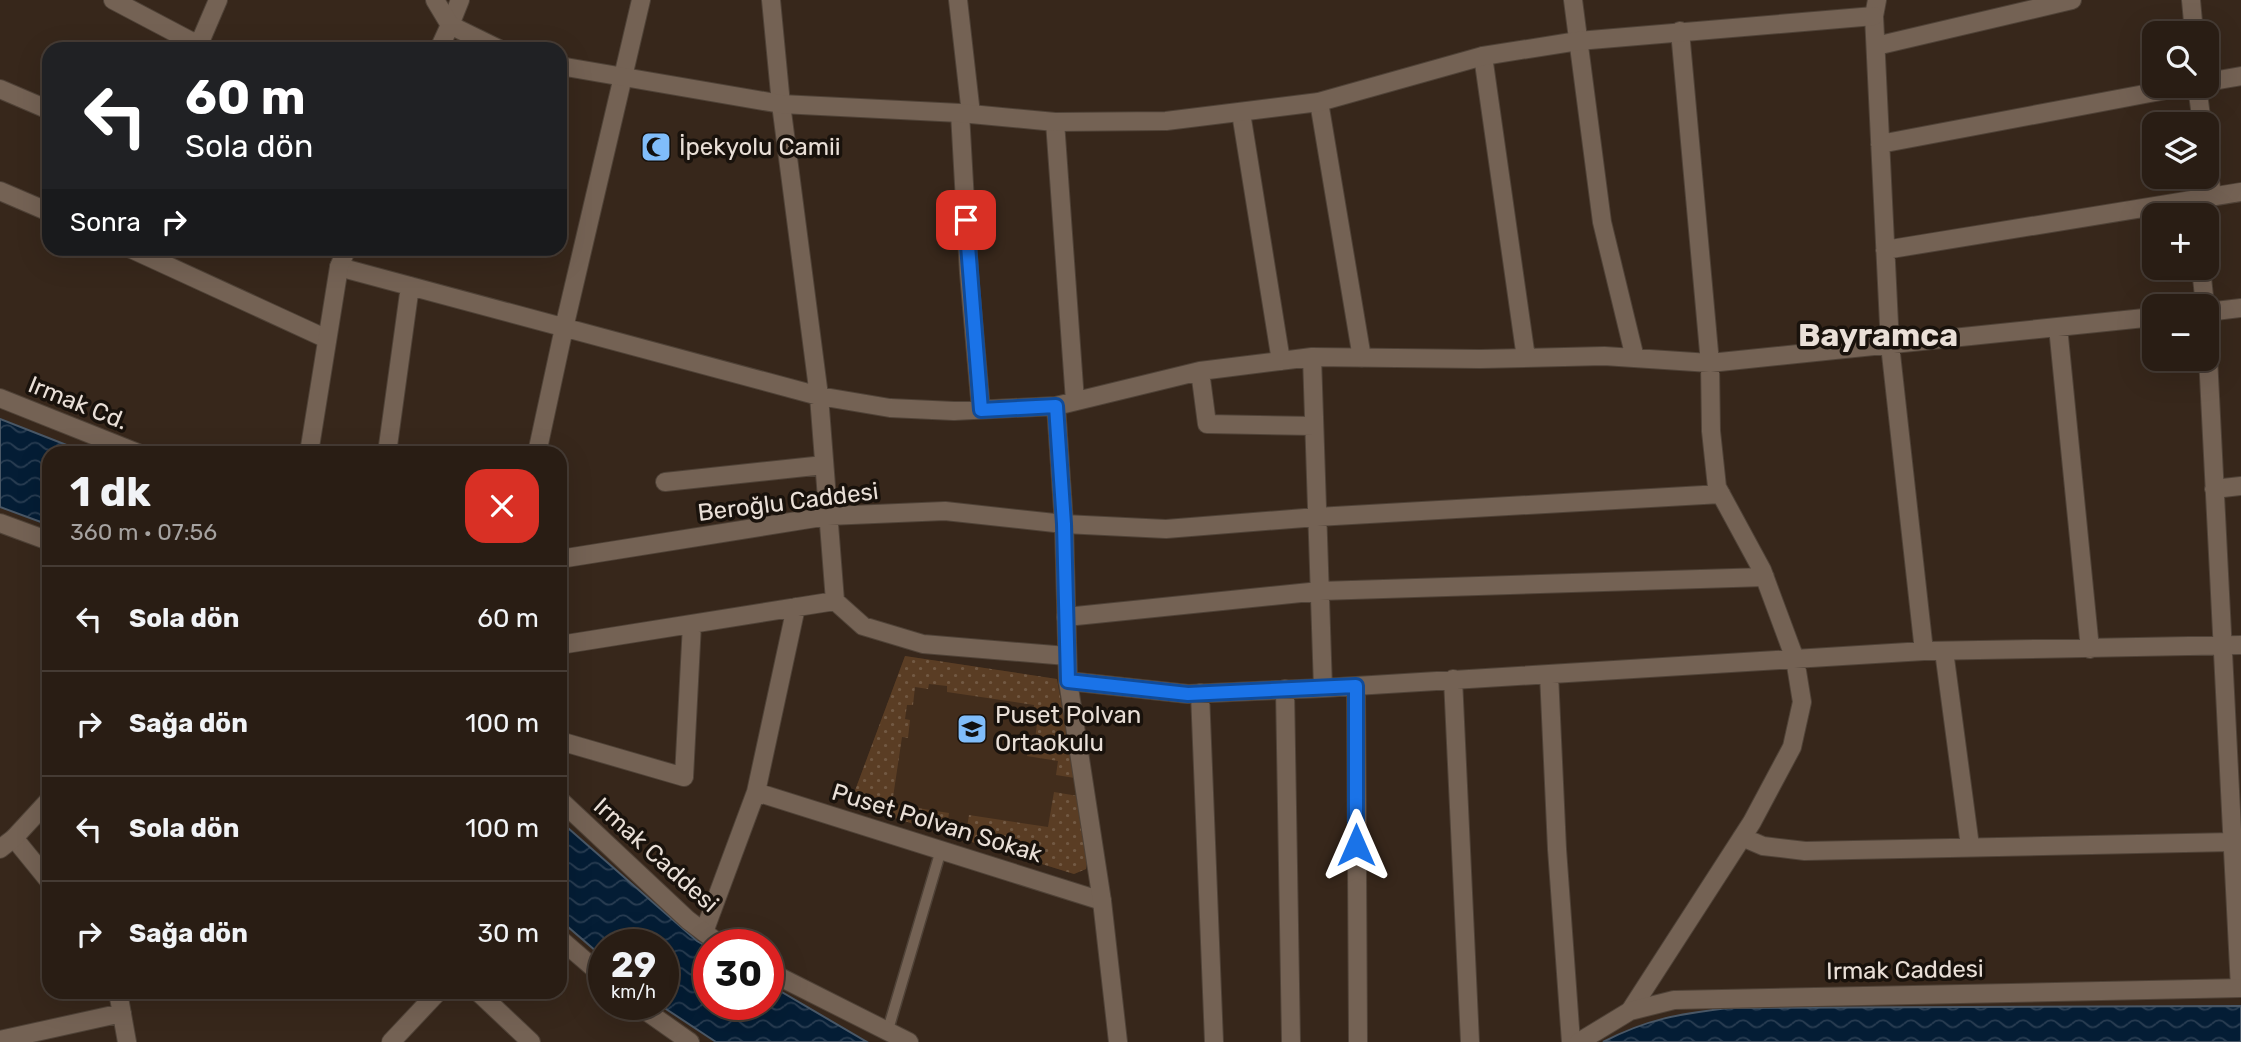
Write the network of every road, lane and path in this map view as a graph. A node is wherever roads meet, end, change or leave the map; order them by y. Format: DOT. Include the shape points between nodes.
graph roads {
  1 [pos="113,0"];
  2 [pos="218,0"];
  3 [pos="435,0"];
  4 [pos="460,0"];
  5 [pos="641,0"];
  6 [pos="771,0"];
  7 [pos="958,0"];
  8 [pos="1573,0"];
  9 [pos="2072,0"];
  10 [pos="2191,0"];
  11 [pos="1876,8"];
  12 [pos="2193,21"];
  13 [pos="450,25"];
  14 [pos="1680,31"];
  15 [pos="1578,41"];
  16 [pos="189,42"];
  17 [pos="202,42"];
  18 [pos="442,42"];
  19 [pos="485,42"];
  20 [pos="1876,46"];
  21 [pos="1483,56"];
  22 [pos="567,67"];
  23 [pos="623,76"];
  24 [pos="2241,76"];
  25 [pos="2219,80"];
  26 [pos="0,89"];
  27 [pos="2142,95"];
  28 [pos="1319,102"];
  29 [pos="781,104"];
  30 [pos="42,107"];
  31 [pos="1241,113"];
  32 [pos="965,114"];
  33 [pos="1055,122"];
  34 [pos="1880,144"];
  35 [pos="0,191"];
  36 [pos="2241,192"];
  37 [pos="2204,203"];
  38 [pos="42,209"];
  39 [pos="2142,213"];
  40 [pos="1885,250"];
  41 [pos="145,256"];
  42 [pos="342,256"];
  43 [pos="346,256"];
  44 [pos="410,286"];
  45 [pos="2241,308"];
  46 [pos="2219,311"];
  47 [pos="2142,318"];
  48 [pos="2058,327"];
  49 [pos="564,328"];
  50 [pos="327,339"];
  51 [pos="1890,345"];
  52 [pos="1312,357"];
  53 [pos="1362,358"];
  54 [pos="1526,358"];
  55 [pos="1635,358"];
  56 [pos="1281,361"];
  57 [pos="1710,363"];
  58 [pos="1200,371"];
  59 [pos="2209,371"];
  60 [pos="819,396"];
  61 [pos="0,398"];
  62 [pos="1075,401"];
  63 [pos="1056,406"];
  64 [pos="981,410"];
  65 [pos="1314,426"];
  66 [pos="120,446"];
  67 [pos="310,446"];
  68 [pos="388,446"];
  69 [pos="539,446"];
  70 [pos="824,464"];
  71 [pos="666,482"];
  72 [pos="2241,486"];
  73 [pos="2214,489"];
  74 [pos="1721,494"];
  75 [pos="828,516"];
  76 [pos="1317,517"];
  77 [pos="0,523"];
  78 [pos="1064,524"];
  79 [pos="42,538"];
  80 [pos="567,558"];
  81 [pos="1765,577"];
  82 [pos="1320,591"];
  83 [pos="835,601"];
  84 [pos="796,607"];
  85 [pos="1066,617"];
  86 [pos="692,624"];
  87 [pos="567,644"];
  88 [pos="2241,645"];
  89 [pos="2221,647"];
  90 [pos="2090,649"];
  91 [pos="1924,651"];
  92 [pos="1944,651"];
  93 [pos="1067,656"];
  94 [pos="1795,659"];
  95 [pos="1549,674"];
  96 [pos="1453,679"];
  97 [pos="1068,681"];
  98 [pos="1356,686"];
  99 [pos="1323,688"];
  100 [pos="1285,689"];
  101 [pos="1200,693"];
  102 [pos="567,743"];
  103 [pos="2234,751"];
  104 [pos="756,792"];
  105 [pos="42,807"];
  106 [pos="567,807"];
  107 [pos="1742,837"];
  108 [pos="7,843"];
  109 [pos="2237,843"];
  110 [pos="1970,846"];
  111 [pos="941,850"];
  112 [pos="42,875"];
  113 [pos="1102,901"];
  114 [pos="700,929"];
  115 [pos="705,929"];
  116 [pos="567,945"];
  117 [pos="588,963"];
  118 [pos="784,979"];
  119 [pos="2241,988"];
  120 [pos="119,999"];
  121 [pos="431,999"];
  122 [pos="485,999"];
  123 [pos="1630,1011"];
  124 [pos="122,1013"];
  125 [pos="659,1020"];
  126 [pos="887,1033"];
  127 [pos="0,1040"];
  128 [pos="127,1042"];
  129 [pos="391,1042"];
  130 [pos="530,1042"];
  131 [pos="690,1042"];
  132 [pos="909,1042"];
  133 [pos="1118,1042"];
  134 [pos="1214,1042"];
  135 [pos="1291,1042"];
  136 [pos="1358,1042"];
  137 [pos="1470,1042"];
  138 [pos="1572,1042"];
  139 [pos="1579,1042"];
  1 -- 16 [label="street"];
  2 -- 17 [label="street"];
  3 -- 13 [label="street"];
  4 -- 13 [label="street"];
  5 -- 23 [label="street"];
  6 -- 29 [label="street"];
  7 -- 32 [label="street"];
  8 -- 15 [label="street"];
  9 -- 20 [label="street"];
  10 -- 12 [label="street"];
  11 -- 14 [label="street"];
  11 -- 20 [label="street"];
  13 -- 18 [label="street"];
  13 -- 19 [label="street"];
  14 -- 15 [label="street"];
  14 -- 57 [label="street"];
  15 -- 21 [label="street"];
  15 -- 55 [label="street" via="1602,222"];
  20 -- 34 [label="street"];
  21 -- 28 [label="street"];
  21 -- 54 [label="street"];
  22 -- 23 [label="street"];
  23 -- 29 [label="street"];
  23 -- 49 [label="street"];
  24 -- 25 [label="street"];
  26 -- 30 [label="street"];
  27 -- 34 [label="street"];
  28 -- 31 [label="street"];
  28 -- 53 [label="street"];
  29 -- 32 [label="street"];
  29 -- 60 [label="street"];
  31 -- 33 [label="street" via="1166,121"];
  31 -- 56 [label="street"];
  32 -- 33 [label="street"];
  32 -- 64 [label="street" via="969,273"];
  33 -- 62 [label="street"];
  34 -- 40 [label="street"];
  35 -- 38 [label="street"];
  36 -- 37 [label="street"];
  39 -- 40 [label="street"];
  40 -- 51 [label="street"];
  41 -- 50 [label="street"];
  42 -- 50 [label="street"];
  43 -- 44 [label="street"];
  44 -- 49 [label="street"];
  44 -- 68 [label="street"];
  45 -- 46 [label="street"];
  47 -- 48 [label="street"];
  48 -- 51 [label="street"];
  48 -- 90 [label="street"];
  49 -- 60 [label="street"];
  49 -- 69 [label="street"];
  50 -- 67 [label="street"];
  51 -- 57 [label="street"];
  51 -- 91 [label="street"];
  52 -- 53 [label="street"];
  52 -- 56 [label="street"];
  52 -- 65 [label="street"];
  53 -- 54 [label="street"];
  54 -- 55 [label="street"];
  55 -- 57 [label="street"];
  56 -- 58 [label="street"];
  57 -- 74 [label="street" via="1711,431"];
  58 -- 62 [label="street"];
  58 -- 65 [label="street" via="1207,424"];
  59 -- 73 [label="street"];
  60 -- 64 [label="street" via="890,408"];
  60 -- 70 [label="street"];
  61 -- 66 [label="street, Irmak Cd."];
  62 -- 63 [label="street"];
  63 -- 64 [label="street"];
  63 -- 78 [label="street"];
  65 -- 76 [label="street"];
  70 -- 71 [label="street"];
  70 -- 75 [label="street"];
  72 -- 73 [label="street"];
  73 -- 89 [label="street"];
  74 -- 76 [label="street, Beroğlu Caddesi"];
  74 -- 81 [label="street"];
  75 -- 78 [label="street, Beroğlu Caddesi" via="946,511"];
  75 -- 80 [label="street, Beroğlu Caddesi"];
  75 -- 83 [label="street"];
  76 -- 78 [label="street, Beroğlu Caddesi" via="1166,529"];
  76 -- 82 [label="street"];
  77 -- 79 [label="street"];
  78 -- 85 [label="street"];
  81 -- 82 [label="street"];
  81 -- 94 [label="street"];
  82 -- 85 [label="street"];
  82 -- 99 [label="street"];
  83 -- 84 [label="street"];
  83 -- 93 [label="street" via="863,626 923,644"];
  84 -- 86 [label="street"];
  84 -- 104 [label="street"];
  85 -- 93 [label="street"];
  86 -- 87 [label="street"];
  86 -- 102 [label="street" via="684,777"];
  88 -- 89 [label="street"];
  89 -- 90 [label="street"];
  89 -- 103 [label="street"];
  90 -- 92 [label="street"];
  91 -- 92 [label="street"];
  91 -- 94 [label="street"];
  92 -- 110 [label="street"];
  93 -- 97 [label="street"];
  94 -- 95 [label="street"];
  94 -- 107 [label="street" via="1802,702 1792,747"];
  95 -- 96 [label="street"];
  95 -- 138 [label="street"];
  96 -- 98 [label="street"];
  96 -- 137 [label="street"];
  97 -- 101 [label="street"];
  97 -- 113 [label="street"];
  98 -- 99 [label="street"];
  98 -- 136 [label="street"];
  99 -- 100 [label="street"];
  100 -- 101 [label="street"];
  100 -- 135 [label="street"];
  101 -- 134 [label="street"];
  103 -- 109 [label="street"];
  104 -- 111 [label="street, Puset Polvan Sokak"];
  104 -- 115 [label="street"];
  105 -- 108 [label="street"];
  106 -- 114 [label="street, Irmak Caddesi"];
  107 -- 110 [label="street" via="1763,846 1805,851"];
  107 -- 123 [label="street"];
  108 -- 112 [label="street"];
  109 -- 110 [label="street"];
  109 -- 119 [label="street"];
  111 -- 113 [label="street, Puset Polvan Sokak"];
  111 -- 126 [label="lane"];
  113 -- 133 [label="street"];
  116 -- 117 [label="street"];
  118 -- 126 [label="street"];
  119 -- 123 [label="street, Irmak Caddesi" via="1674,1000"];
  120 -- 124 [label="street"];
  121 -- 129 [label="street"];
  122 -- 130 [label="street"];
  123 -- 139 [label="street, Irmak Caddesi"];
  124 -- 127 [label="street"];
  124 -- 128 [label="street"];
  125 -- 131 [label="street"];
  126 -- 132 [label="street"];
}
